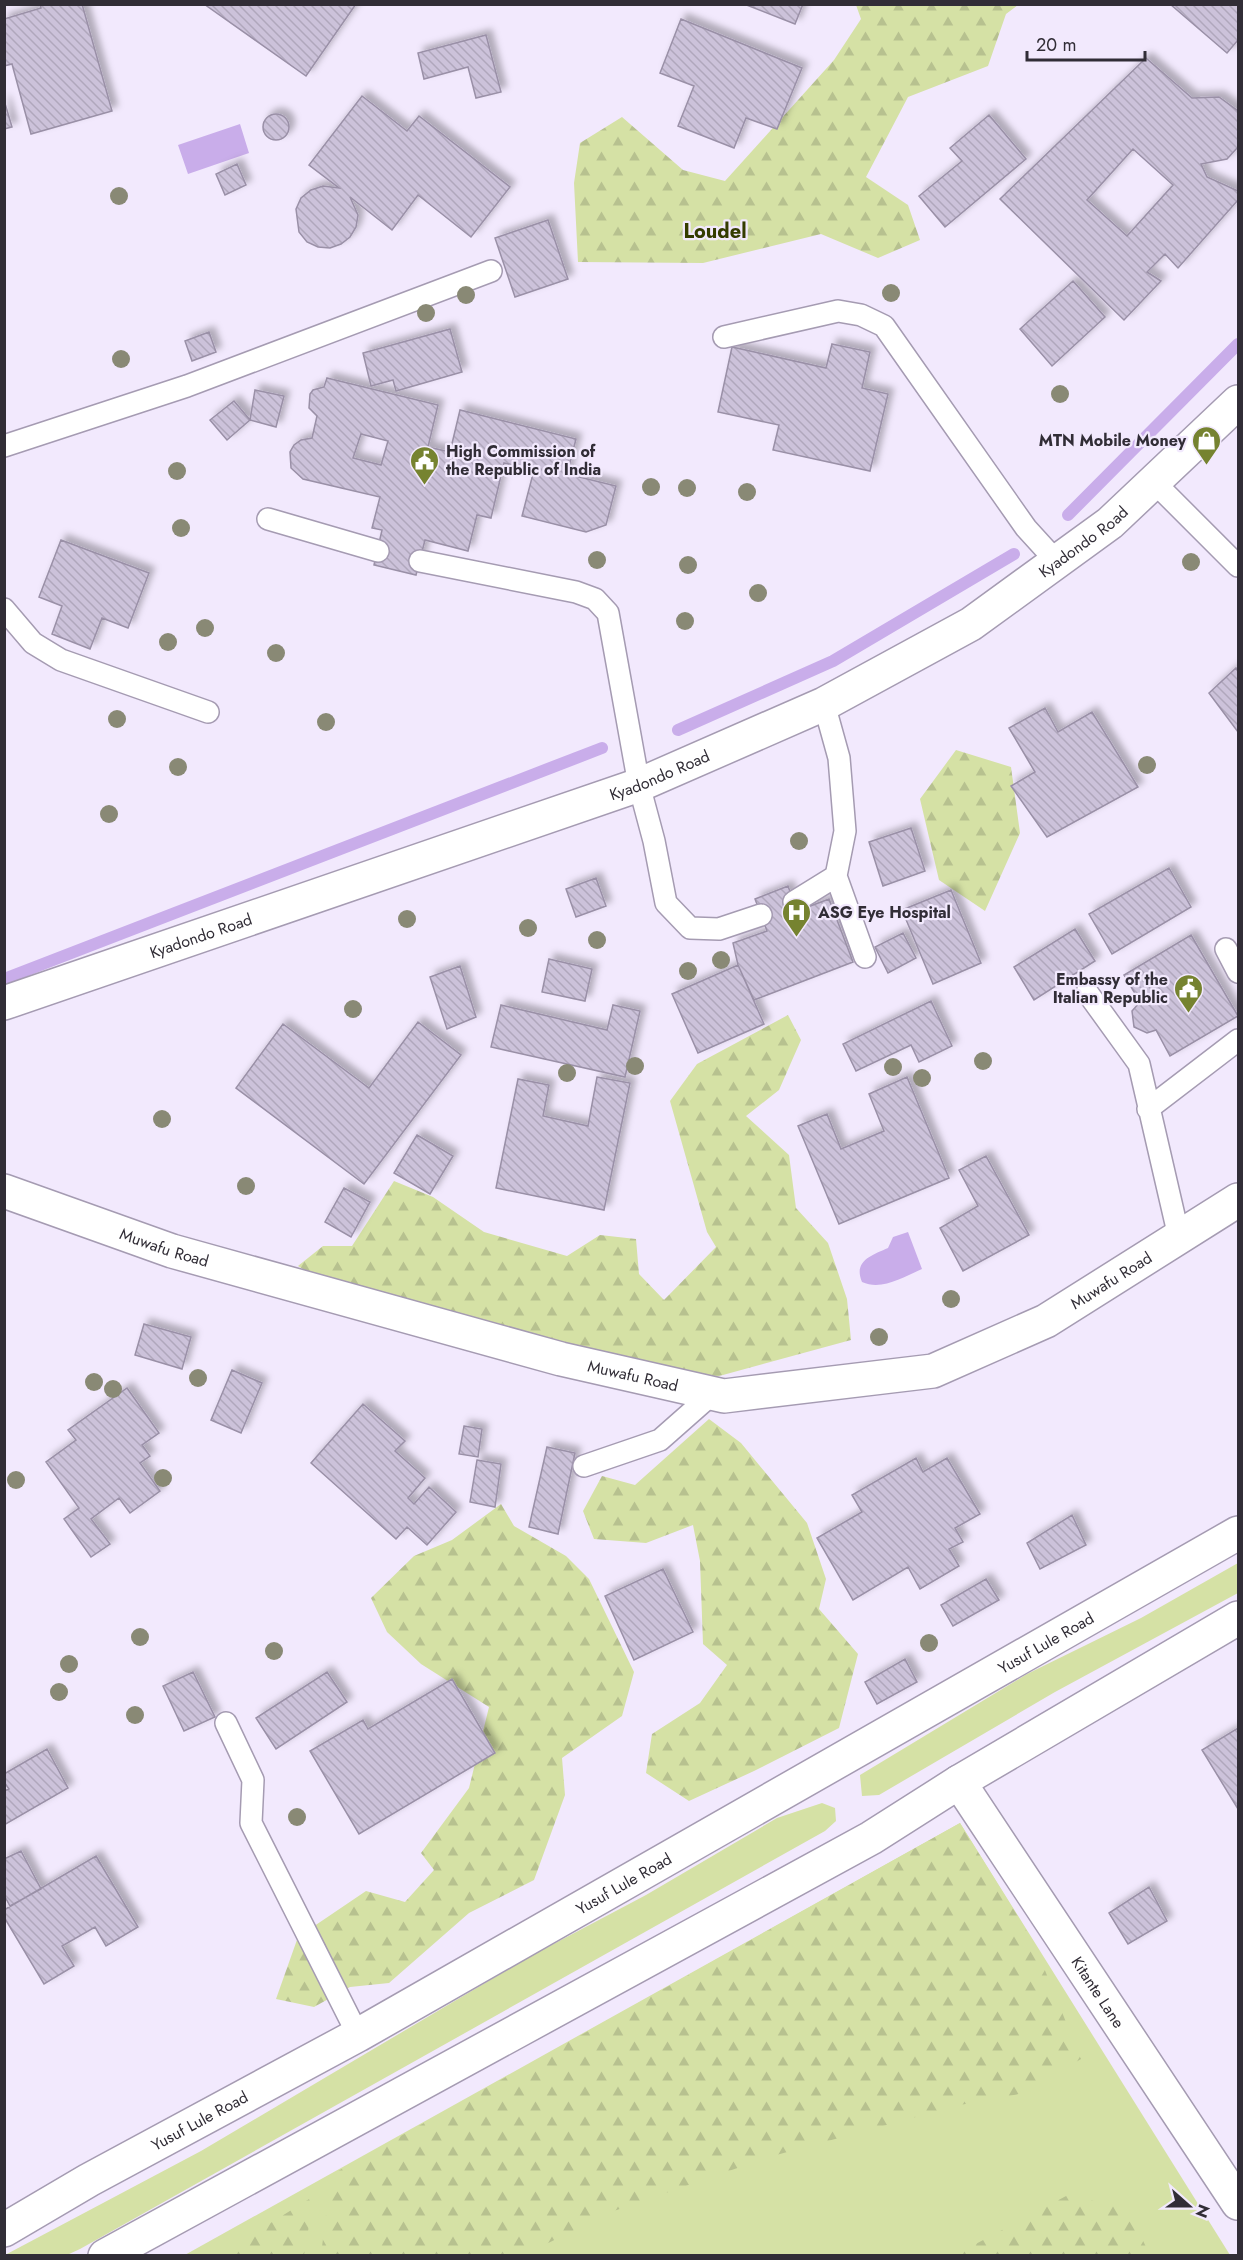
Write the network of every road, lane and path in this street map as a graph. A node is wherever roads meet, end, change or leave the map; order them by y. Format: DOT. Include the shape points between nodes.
graph roads {
  1 [pos="491,271"];
  2 [pos="724,337"];
  3 [pos="1239,402"];
  4 [pos="4,446"];
  5 [pos="1154,482"];
  6 [pos="268,519"];
  7 [pos="378,551"];
  8 [pos="420,561"];
  9 [pos="1057,562"];
  10 [pos="1239,566"];
  11 [pos="4,609"];
  12 [pos="824,704"];
  13 [pos="208,712"];
  14 [pos="639,785"];
  15 [pos="836,876"];
  16 [pos="794,902"];
  17 [pos="761,915"];
  18 [pos="1226,949"];
  19 [pos="865,957"];
  20 [pos="1239,972"];
  21 [pos="1087,992"];
  22 [pos="4,1003"];
  23 [pos="1239,1040"];
  24 [pos="1148,1109"];
  25 [pos="4,1191"];
  26 [pos="1238,1201"];
  27 [pos="1179,1237"];
  28 [pos="711,1395"];
  29 [pos="584,1466"];
  30 [pos="1239,1533"];
  31 [pos="1239,1618"];
  32 [pos="226,1723"];
  33 [pos="959,1782"];
  34 [pos="358,2035"];
  35 [pos="1239,2203"];
  36 [pos="4,2230"];
  37 [pos="105,2256"];
  1 -- 4 [label="lane" via="187,386"];
  2 -- 9 [label="lane" via="838,311 861,315 884,326 1026,528"];
  3 -- 5 [label="main road, Kyadondo Road"];
  5 -- 9 [label="main road, Kyadondo Road" via="1110,523"];
  5 -- 10 [label="lane"];
  6 -- 7 [label="lane"];
  8 -- 14 [label="lane" via="595,599 608,613"];
  9 -- 12 [label="main road, Kyadondo Road" via="971,624"];
  11 -- 13 [label="lane" via="33,643 61,660"];
  12 -- 14 [label="main road, Kyadondo Road"];
  12 -- 15 [label="lane" via="839,758 845,831"];
  14 -- 17 [label="lane" via="666,903 690,928 719,929"];
  14 -- 22 [label="main road, Kyadondo Road"];
  15 -- 16 [label="lane"];
  15 -- 19 [label="lane"];
  18 -- 20 [label="lane"];
  21 -- 24 [label="lane" via="1139,1064"];
  23 -- 24 [label="lane"];
  24 -- 27 [label="lane"];
  25 -- 28 [label="main road, Muwafu Road" via="172,1251 561,1359"];
  26 -- 27 [label="main road, Muwafu Road"];
  27 -- 28 [label="main road, Muwafu Road" via="1046,1321 933,1371 828,1386"];
  28 -- 29 [label="lane" via="660,1440"];
  30 -- 34 [label="main road, Yusuf Lule Road"];
  31 -- 33 [label="main road"];
  32 -- 34 [label="lane" via="253,1780 251,1823"];
  33 -- 35 [label="main road, Kitante Lane"];
  33 -- 37 [label="main road" via="860,1843"];
  34 -- 36 [label="main road, Yusuf Lule Road"];
}
